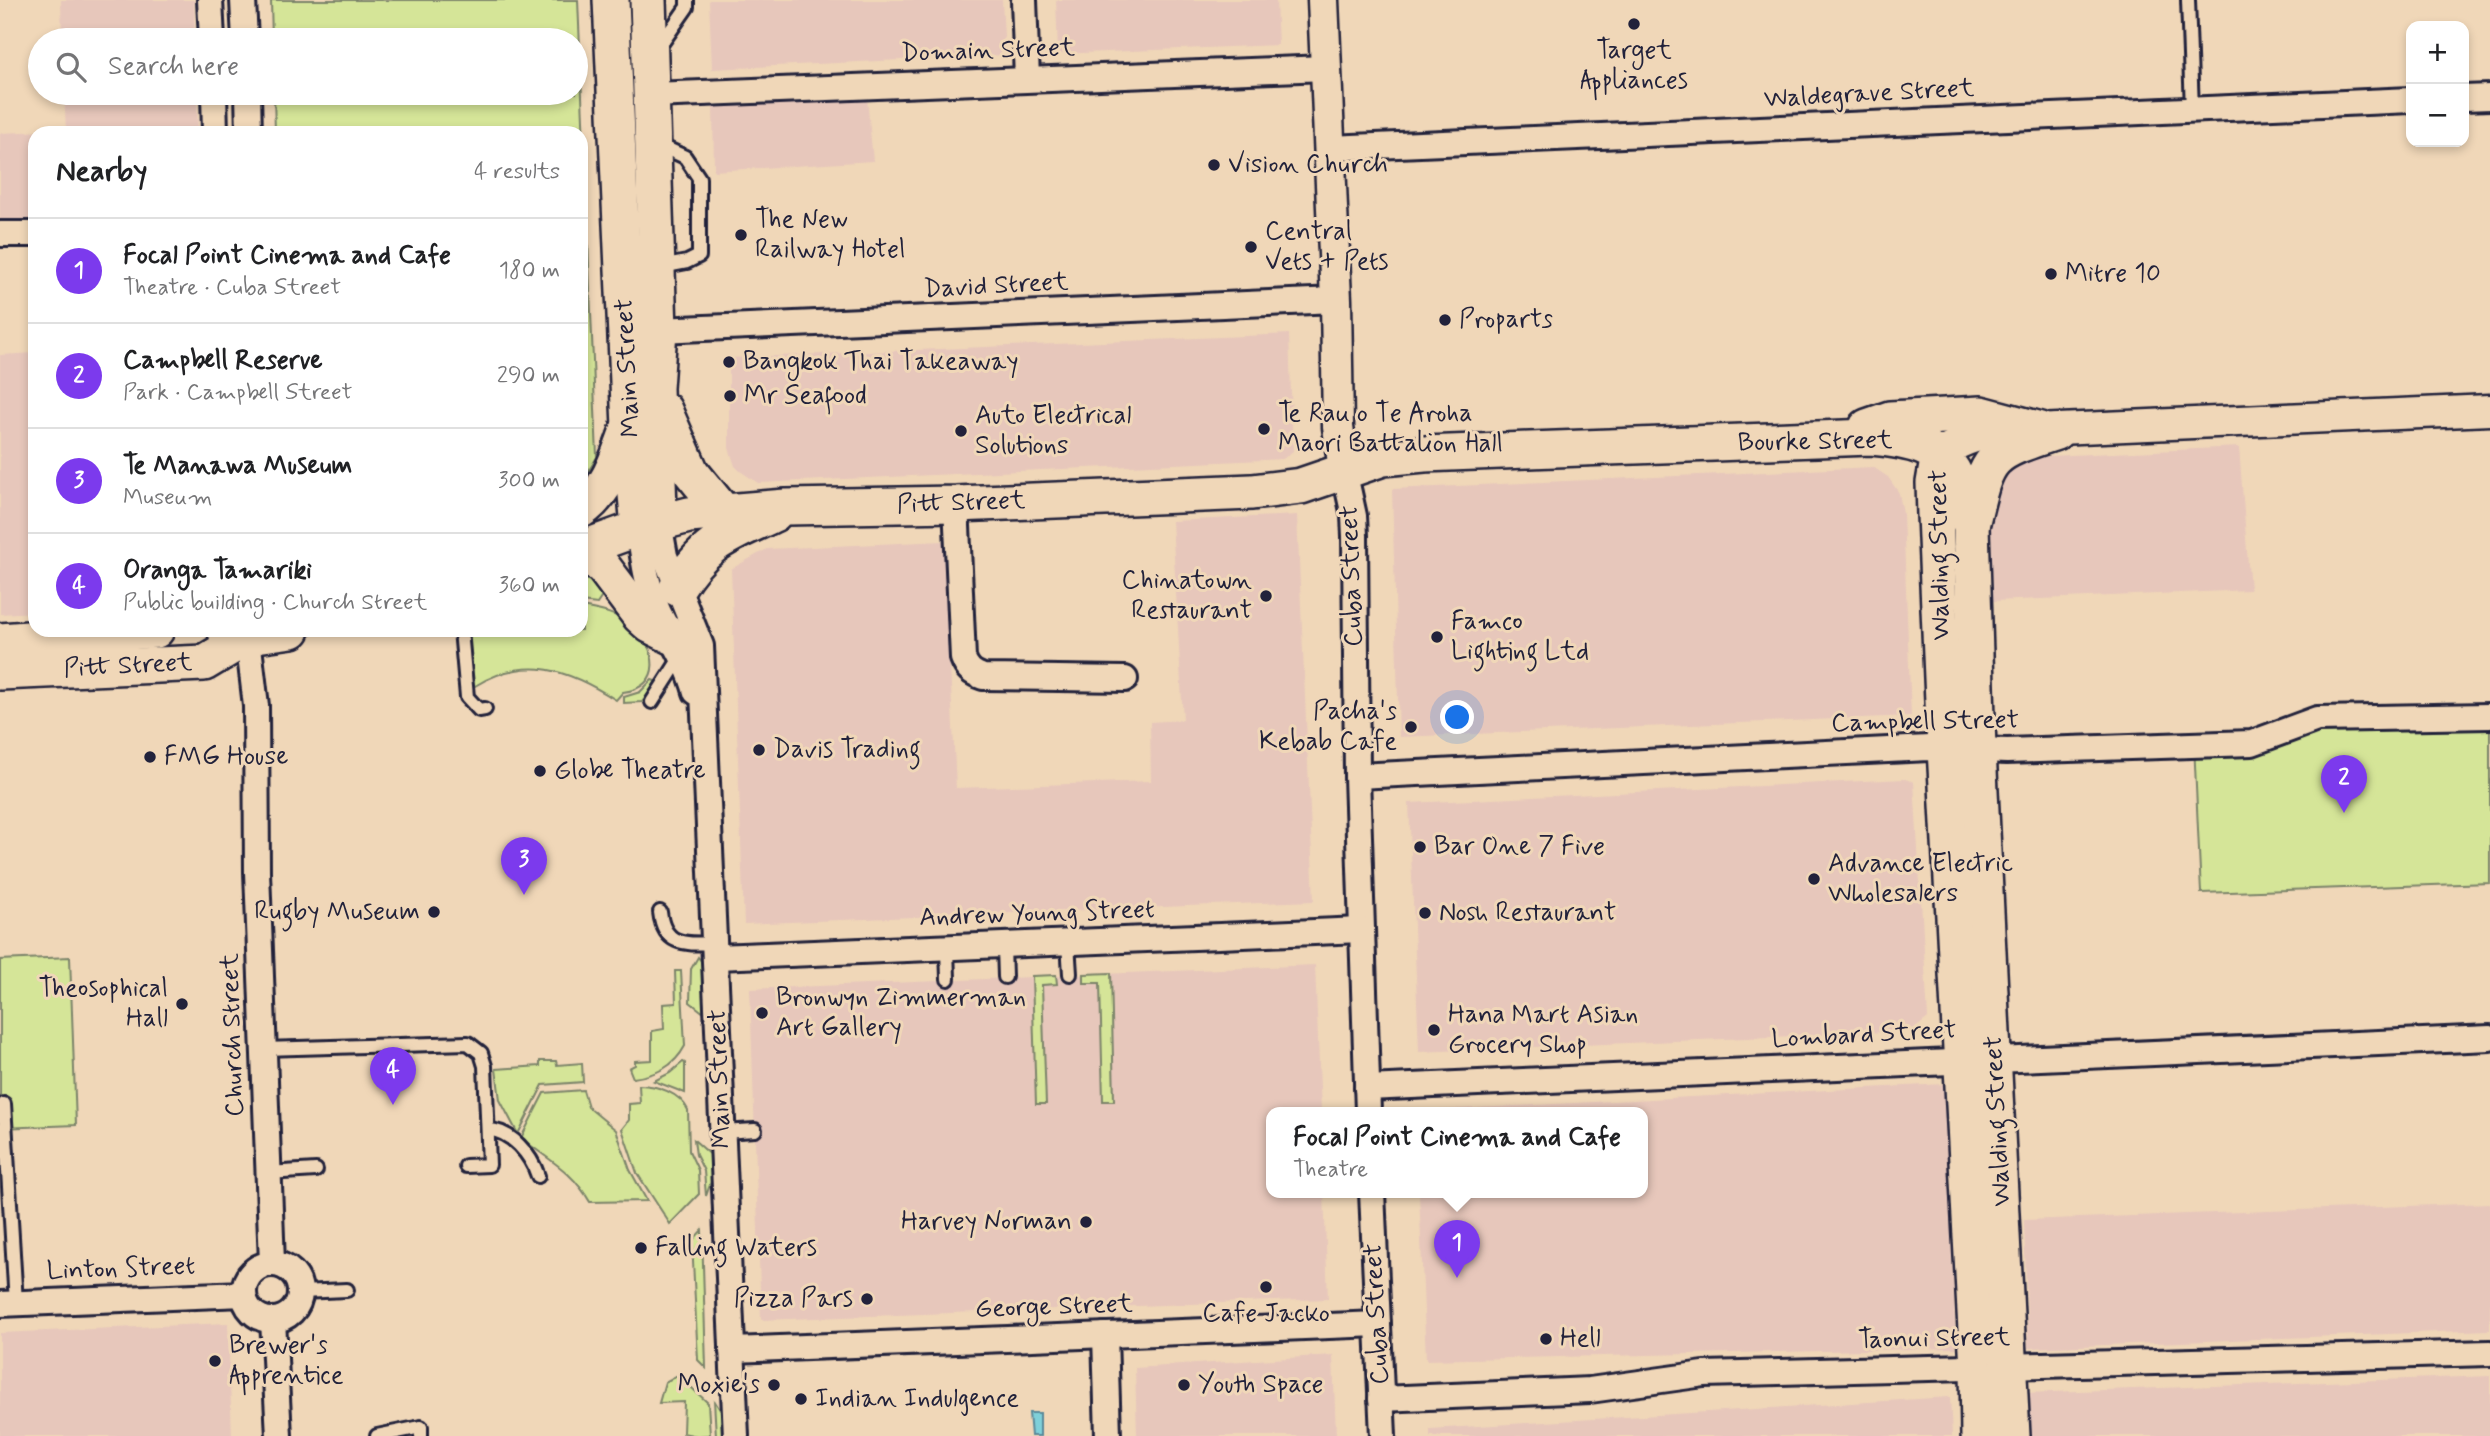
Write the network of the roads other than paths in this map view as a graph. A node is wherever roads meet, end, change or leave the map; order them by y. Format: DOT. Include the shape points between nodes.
graph roads {
  1 [pos="210,0"];
  2 [pos="243,0"];
  3 [pos="611,0"];
  4 [pos="648,0"];
  5 [pos="687,0"];
  6 [pos="1024,0"];
  7 [pos="1323,0"];
  8 [pos="2189,0"];
  9 [pos="211,28"];
  10 [pos="244,28"];
  11 [pos="651,60"];
  12 [pos="1326,68"];
  13 [pos="1027,79"];
  14 [pos="652,95"];
  15 [pos="2490,97"];
  16 [pos="2469,98"];
  17 [pos="2406,100"];
  18 [pos="214,105"];
  19 [pos="249,105"];
  20 [pos="2192,110"];
  21 [pos="215,126"];
  22 [pos="250,126"];
  23 [pos="1329,148"];
  24 [pos="0,234"];
  25 [pos="28,234"];
  26 [pos="1336,300"];
  27 [pos="659,330"];
  28 [pos="655,387"];
  29 [pos="2490,410"];
  30 [pos="630,427"];
  31 [pos="2053,429"];
  32 [pos="1834,439"];
  33 [pos="1939,454"];
  34 [pos="1344,470"];
  35 [pos="588,503"];
  36 [pos="956,504"];
  37 [pos="786,507"];
  38 [pos="723,511"];
  39 [pos="649,525"];
  40 [pos="1971,526"];
  41 [pos="588,547"];
  42 [pos="588,555"];
  43 [pos="677,588"];
  44 [pos="57,637"];
  45 [pos="234,637"];
  46 [pos="242,637"];
  47 [pos="462,637"];
  48 [pos="0,641"];
  49 [pos="677,645"];
  50 [pos="0,672"];
  51 [pos="1125,679"];
  52 [pos="652,702"];
  53 [pos="485,709"];
  54 [pos="2490,716"];
  55 [pos="705,723"];
  56 [pos="1961,749"];
  57 [pos="1357,776"];
  58 [pos="660,912"];
  59 [pos="1361,930"];
  60 [pos="1068,943"];
  61 [pos="1004,946"];
  62 [pos="947,948"];
  63 [pos="715,950"];
  64 [pos="1070,974"];
  65 [pos="1005,977"];
  66 [pos="948,979"];
  67 [pos="2490,1038"];
  68 [pos="263,1049"];
  69 [pos="1979,1060"];
  70 [pos="1367,1100"];
  71 [pos="4,1104"];
  72 [pos="488,1130"];
  73 [pos="755,1130"];
  74 [pos="723,1132"];
  75 [pos="466,1166"];
  76 [pos="316,1170"];
  77 [pos="268,1173"];
  78 [pos="538,1176"];
  79 [pos="1372,1198"];
  80 [pos="272,1263"];
  81 [pos="347,1290"];
  82 [pos="300,1292"];
  83 [pos="244,1294"];
  84 [pos="8,1304"];
  85 [pos="273,1320"];
  86 [pos="1378,1324"];
  87 [pos="1105,1335"];
  88 [pos="732,1350"];
  89 [pos="2490,1353"];
  90 [pos="1994,1368"];
  91 [pos="1381,1399"];
  92 [pos="279,1436"];
  93 [pos="377,1436"];
  94 [pos="421,1436"];
  95 [pos="737,1436"];
  96 [pos="1108,1436"];
  97 [pos="1383,1436"];
  98 [pos="1979,1436"];
  99 [pos="2011,1436"];
  1 -- 9 [label="street"];
  2 -- 10 [label="street"];
  3 -- 30 [label="main road, Main Street"];
  4 -- 11 [label="main road, Main Street"];
  5 -- 11 [label="lane" via="687,7"];
  6 -- 13 [label="street"];
  7 -- 12 [label="street, Cuba Street"];
  8 -- 20 [label="lane"];
  11 -- 14 [label="main road, Main Street"];
  12 -- 13 [label="street, Domain Street"];
  12 -- 23 [label="street, Cuba Street"];
  13 -- 14 [label="street, Domain Street"];
  14 -- 27 [label="main road, Main Street"];
  15 -- 16 [label="street"];
  17 -- 20 [label="street, Waldegrave Street"];
  18 -- 21 [label="street"];
  19 -- 22 [label="street"];
  20 -- 23 [label="street, Waldegrave Street"];
  23 -- 26 [label="street, Cuba Street"];
  24 -- 25 [label="street"];
  26 -- 27 [label="street, David Street"];
  26 -- 34 [label="street, Cuba Street" via="1338,426"];
  27 -- 28 [label="main road, Main Street"];
  28 -- 38 [label="main road" via="691,472"];
  28 -- 39 [label="main road, Main Street"];
  29 -- 31 [label="street"];
  30 -- 35 [label="main road" via="618,460"];
  30 -- 39 [label="main road, Main Street"];
  31 -- 32 [label="main road" via="1981,414 1890,419"];
  31 -- 33 [label="street" via="1981,434"];
  31 -- 40 [label="main road" via="1994,458 1983,477"];
  32 -- 33 [label="main road, Bourke Street" via="1900,439"];
  32 -- 34 [label="main road, Bourke Street" via="1424,454 1383,458"];
  33 -- 40 [label="main road, Walding Street" via="1958,483"];
  33 -- 56 [label="main road, Walding Street" via="1934,483"];
  34 -- 36 [label="main road, Pitt Street" via="1301,486 1252,492"];
  34 -- 57 [label="street, Cuba Street" via="1355,536"];
  36 -- 37 [label="main road, Pitt Street"];
  36 -- 51 [label="street" via="966,667 983,677"];
  37 -- 38 [label="main road, Pitt Street"];
  37 -- 43 [label="main road" via="716,542 697,558"];
  38 -- 39 [label="main road, Pitt Street"];
  39 -- 41 [label="main road, Pitt Street"];
  39 -- 43 [label="street, Main Street"];
  39 -- 49 [label="street, Main Street" via="649,584"];
  40 -- 56 [label="main road, Walding Street"];
  42 -- 49 [label="main road" via="603,567 649,625"];
  43 -- 55 [label="street, Main Street" via="701,646"];
  44 -- 48 [label="main road, Pitt Street"];
  45 -- 50 [label="main road, Pitt Street" via="204,663"];
  46 -- 68 [label="street, Church Street" via="256,706"];
  47 -- 53 [label="lane" via="467,697 479,710"];
  49 -- 52 [label="lane"];
  49 -- 55 [label="street, Main Street"];
  54 -- 56 [label="street, Campbell Street" via="2317,719 2252,743"];
  55 -- 63 [label="street, Main Street"];
  56 -- 57 [label="street, Campbell Street"];
  56 -- 69 [label="main road, Walding Street"];
  57 -- 59 [label="street, Cuba Street"];
  58 -- 63 [label="lane" via="667,935"];
  59 -- 60 [label="street, Andrew Young Street"];
  59 -- 70 [label="street, Cuba Street"];
  60 -- 61 [label="street, Andrew Young Street"];
  60 -- 64 [label="lane"];
  61 -- 62 [label="street, Andrew Young Street"];
  61 -- 65 [label="lane"];
  62 -- 63 [label="street, Andrew Young Street"];
  62 -- 66 [label="lane"];
  63 -- 74 [label="street, Main Street"];
  67 -- 69 [label="street, Lombard Street"];
  68 -- 72 [label="lane" via="468,1043 483,1059"];
  68 -- 77 [label="street, Church Street"];
  69 -- 70 [label="street, Lombard Street"];
  69 -- 90 [label="main road, Walding Street"];
  71 -- 84 [label="lane"];
  72 -- 75 [label="lane" via="489,1165"];
  72 -- 78 [label="lane" via="499,1130 510,1138 534,1163"];
  73 -- 74 [label="lane"];
  74 -- 88 [label="street, Main Street"];
  76 -- 77 [label="lane"];
  77 -- 80 [label="street, Church Street"];
  79 -- 86 [label="street, Cuba Street"];
  80 -- 82 [label="street" via="289,1269"];
  80 -- 83 [label="street" via="254,1269"];
  81 -- 82 [label="lane"];
  82 -- 85 [label="street" via="289,1314"];
  83 -- 84 [label="street, Linton Street"];
  83 -- 85 [label="street" via="256,1316"];
  85 -- 92 [label="street"];
  86 -- 87 [label="street, George Street"];
  86 -- 91 [label="street, Cuba Street"];
  87 -- 88 [label="street, George Street"];
  87 -- 96 [label="street"];
  88 -- 95 [label="street, Main Street"];
  89 -- 90 [label="street, Taonui Street"];
  90 -- 91 [label="street, Taonui Street" via="1704,1374 1590,1390"];
  90 -- 98 [label="main road, Walding Street"];
  90 -- 99 [label="main road, Walding Street"];
  91 -- 97 [label="street, Cuba Street"];
  93 -- 94 [label="lane" via="421,1427"];
}
